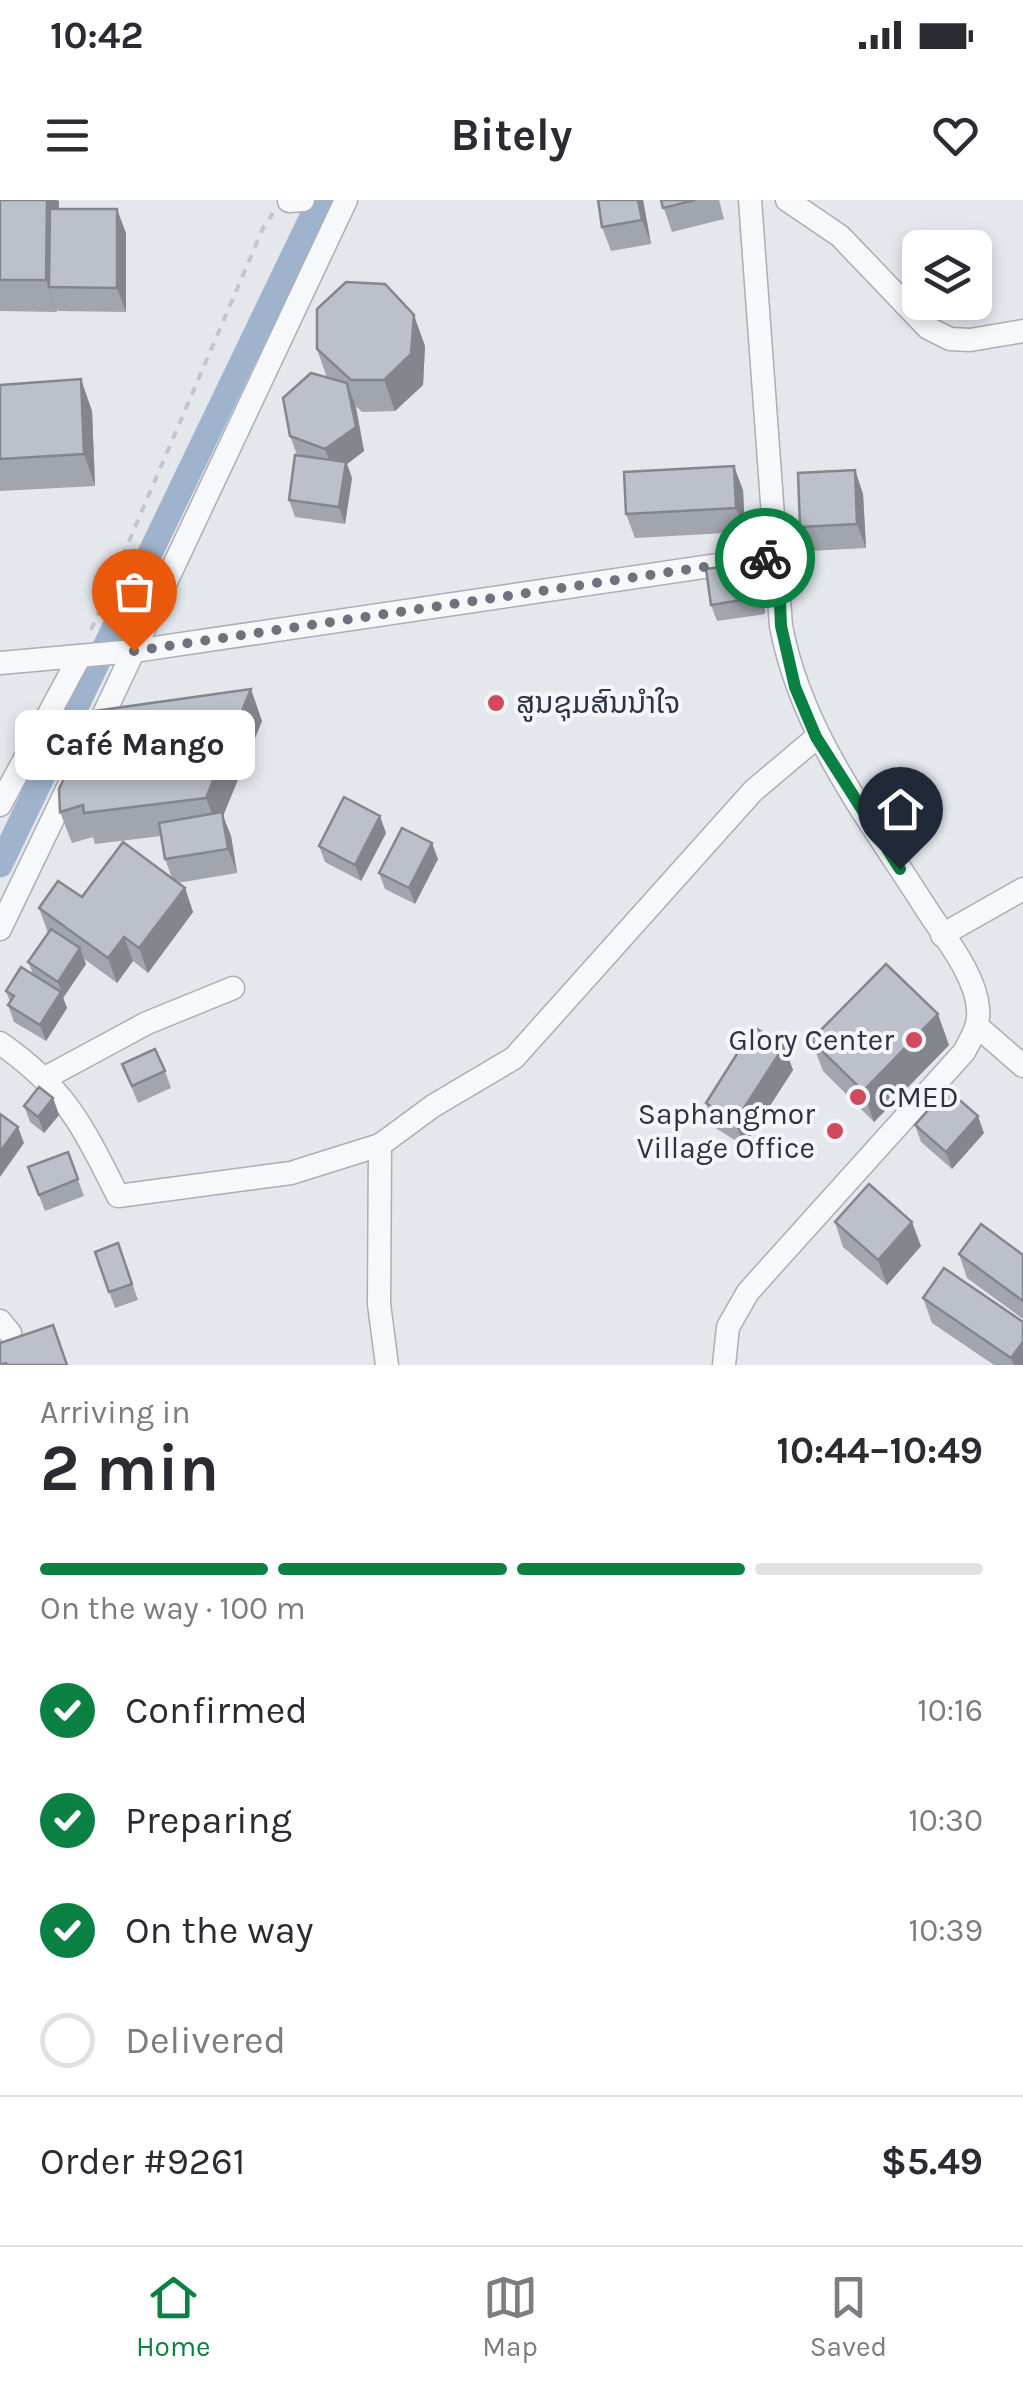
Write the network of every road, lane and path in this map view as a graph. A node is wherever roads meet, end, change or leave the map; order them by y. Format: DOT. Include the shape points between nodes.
graph roads {
  1 [pos="303,200"];
  2 [pos="346,200"];
  3 [pos="750,200"];
  4 [pos="787,200"];
  5 [pos="289,201"];
  6 [pos="1023,331"];
  7 [pos="778,556"];
  8 [pos="134,651"];
  9 [pos="80,656"];
  10 [pos="0,663"];
  11 [pos="816,737"];
  12 [pos="0,804"];
  13 [pos="1023,889"];
  14 [pos="0,928"];
  15 [pos="942,934"];
  16 [pos="233,988"];
  17 [pos="977,1026"];
  18 [pos="0,1043"];
  19 [pos="1023,1066"];
  20 [pos="45,1078"];
  21 [pos="380,1145"];
  22 [pos="388,1365"];
  23 [pos="724,1365"];
  1 -- 5 [label="street"];
  2 -- 8 [label="street"];
  3 -- 7 [label="street"];
  4 -- 6 [label="street" via="840,236 928,328 970,340"];
  5 -- 9 [label="path" via="264,226"];
  7 -- 8 [label="street"];
  7 -- 11 [label="street" via="787,657"];
  8 -- 9 [label="street"];
  8 -- 14 [label="street"];
  9 -- 10 [label="street"];
  9 -- 12 [label="street"];
  11 -- 15 [label="street"];
  11 -- 21 [label="street" via="752,790 514,1058"];
  13 -- 15 [label="street"];
  15 -- 17 [label="street" via="973,988"];
  16 -- 20 [label="street" via="147,1022"];
  17 -- 19 [label="street"];
  17 -- 23 [label="street" via="964,1052 748,1292 728,1327"];
  18 -- 20 [label="street"];
  20 -- 21 [label="street" via="79,1116 118,1196 290,1172"];
  21 -- 22 [label="street" via="379,1304"];
}
